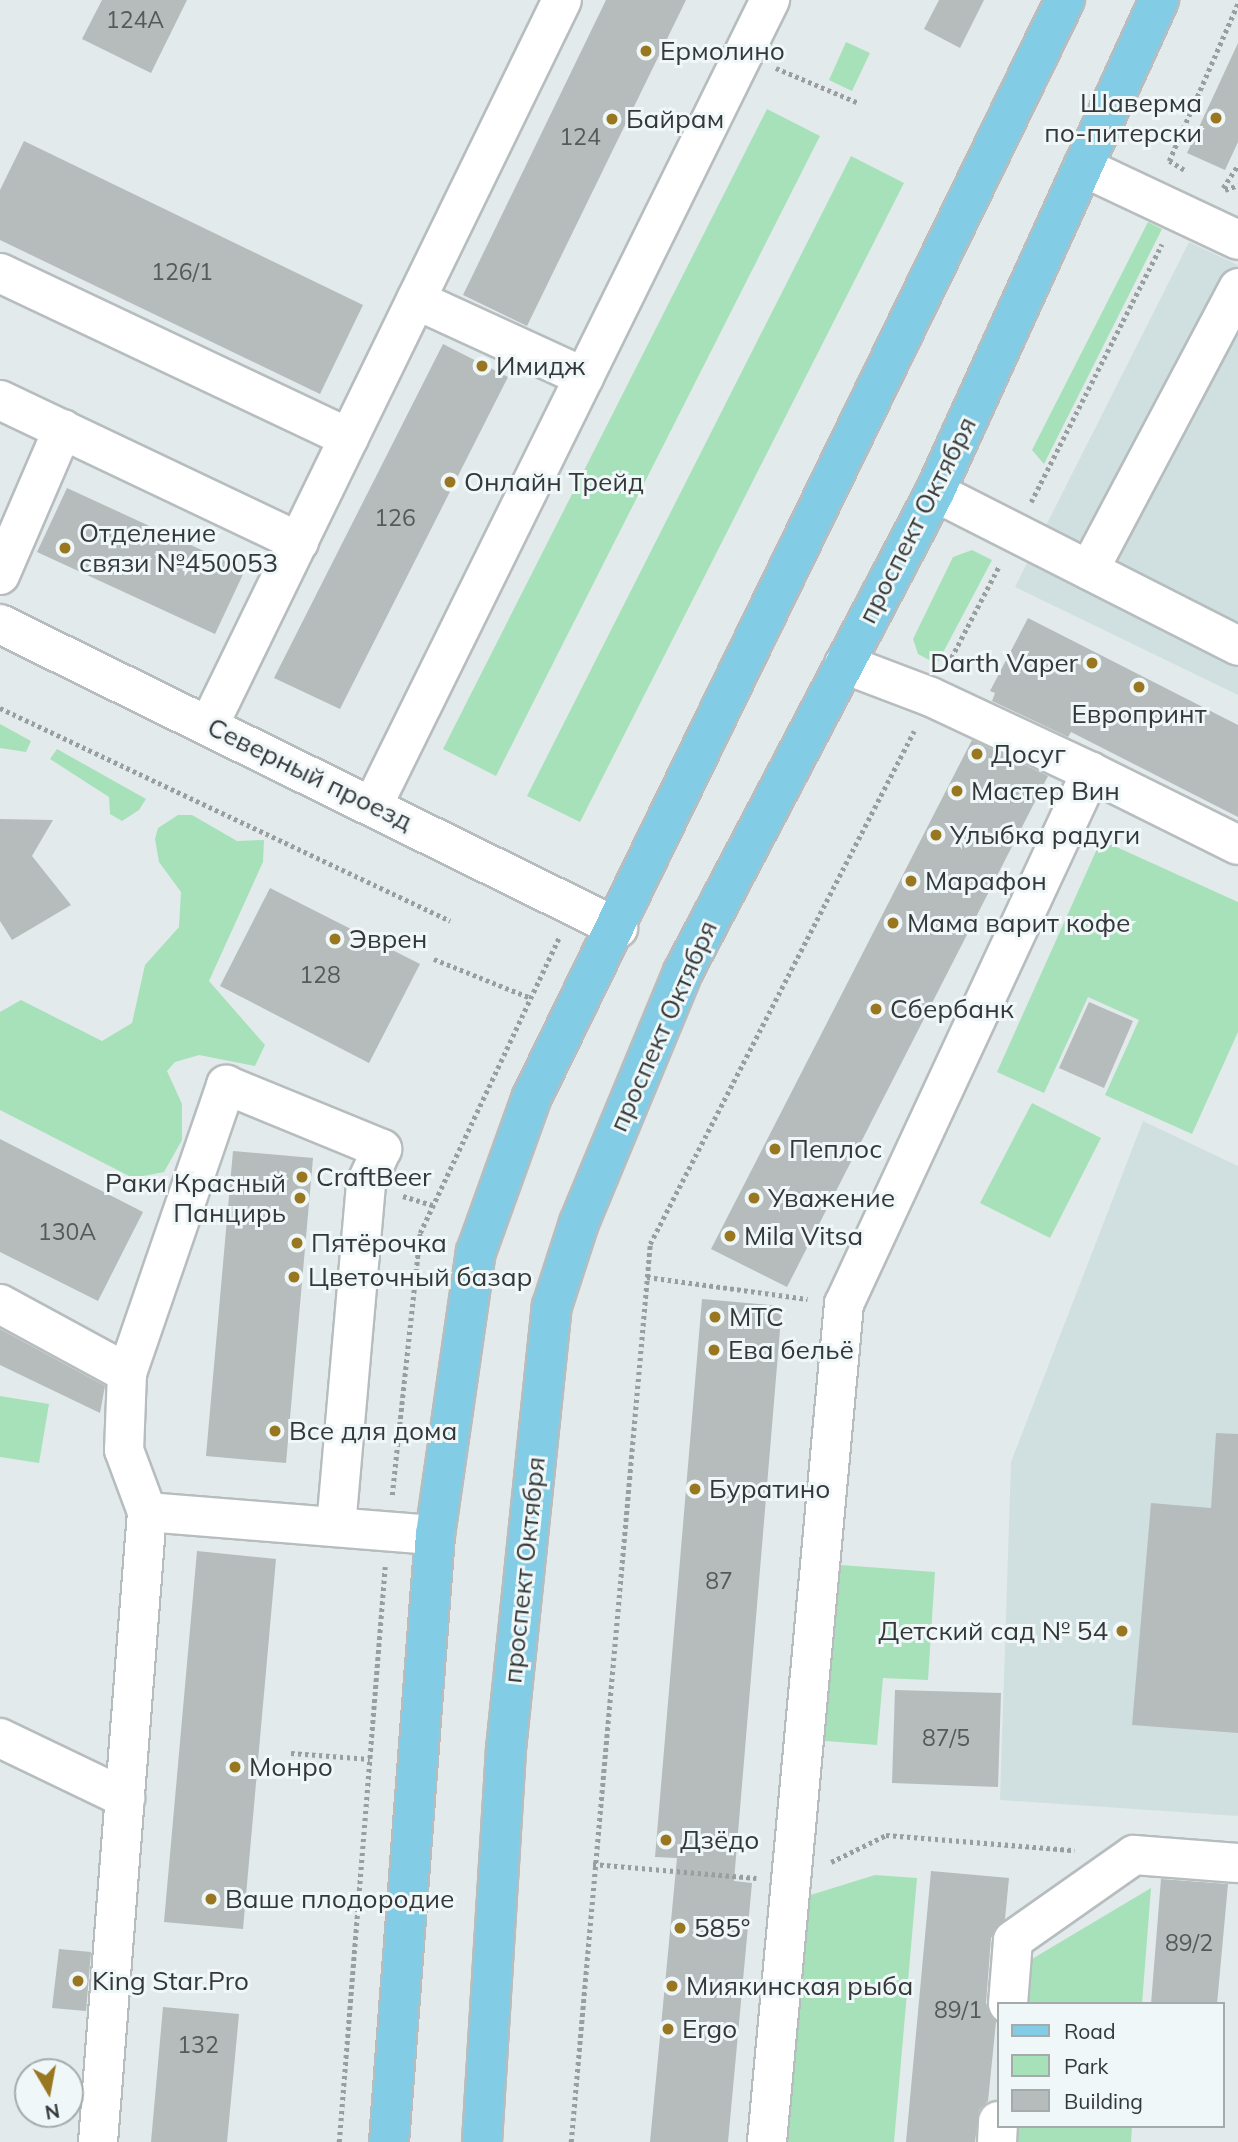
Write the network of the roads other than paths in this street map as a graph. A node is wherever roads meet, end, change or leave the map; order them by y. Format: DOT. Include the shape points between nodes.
graph roads {
  1 [pos="562,0"];
  2 [pos="1065,0"];
  3 [pos="1159,0"];
  4 [pos="762,3"];
  5 [pos="1083,167"];
  6 [pos="1238,240"];
  7 [pos="0,272"];
  8 [pos="1238,288"];
  9 [pos="416,300"];
  10 [pos="584,377"];
  11 [pos="0,400"];
  12 [pos="63,429"];
  13 [pos="349,438"];
  14 [pos="935,492"];
  15 [pos="299,542"];
  16 [pos="1088,570"];
  17 [pos="0,575"];
  18 [pos="0,624"];
  19 [pos="1238,646"];
  20 [pos="844,664"];
  21 [pos="209,725"];
  22 [pos="1091,772"];
  23 [pos="373,805"];
  24 [pos="1238,845"];
  25 [pos="618,928"];
  26 [pos="0,1304"];
  27 [pos="127,1373"];
  28 [pos="147,1513"];
  29 [pos="336,1526"];
  30 [pos="435,1535"];
  31 [pos="0,1738"];
  32 [pos="125,1798"];
  33 [pos="1238,1863"];
  34 [pos="1008,2002"];
  35 [pos="98,2142"];
  36 [pos="390,2142"];
  37 [pos="482,2142"];
  38 [pos="767,2142"];
  1 -- 9 [label="street"];
  2 -- 25 [label="main road"];
  3 -- 5 [label="main road, проспект Октября"];
  4 -- 10 [label="street" via="744,54"];
  5 -- 6 [label="street"];
  5 -- 14 [label="main road, проспект Октября"];
  7 -- 13 [label="street"];
  8 -- 16 [label="street"];
  9 -- 10 [label="street"];
  9 -- 13 [label="street"];
  10 -- 23 [label="street"];
  11 -- 12 [label="street"];
  12 -- 15 [label="street"];
  12 -- 17 [label="street"];
  13 -- 15 [label="street"];
  14 -- 16 [label="street"];
  14 -- 20 [label="main road, проспект Октября"];
  15 -- 21 [label="street"];
  16 -- 19 [label="street"];
  18 -- 21 [label="street, Северный проезд"];
  20 -- 22 [label="street" via="931,696"];
  20 -- 37 [label="main road, проспект Октября" via="683,972 579,1223 552,1306 506,1749"];
  21 -- 23 [label="street, Северный проезд"];
  22 -- 24 [label="street"];
  22 -- 38 [label="street" via="844,1304"];
  23 -- 25 [label="street, Северный проезд"];
  25 -- 30 [label="main road" via="531,1099 476,1252"];
  26 -- 27 [label="street"];
  27 -- 28 [label="street" via="124,1450"];
  27 -- 29 [label="street" via="226,1085 382,1149 366,1184"];
  28 -- 29 [label="street"];
  28 -- 32 [label="street"];
  29 -- 30 [label="street"];
  30 -- 36 [label="main road"];
  31 -- 32 [label="street"];
  32 -- 35 [label="street"];
  33 -- 34 [label="street" via="1134,1855 1013,1940"];
}
